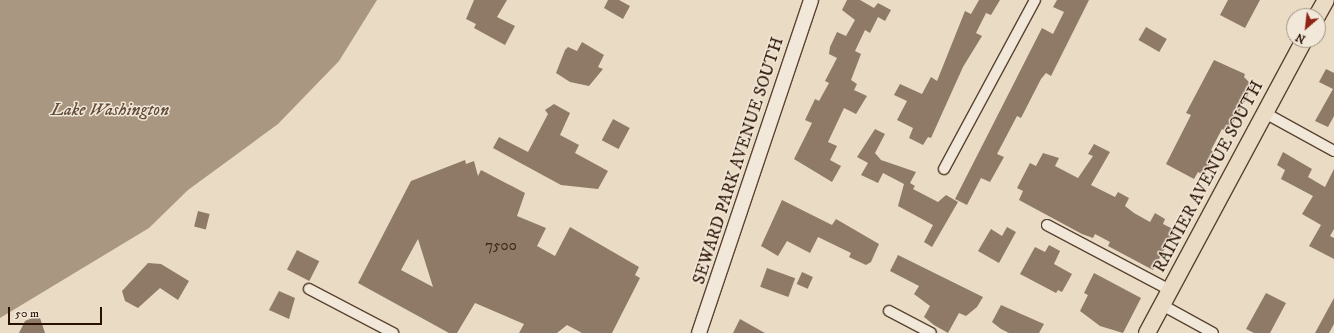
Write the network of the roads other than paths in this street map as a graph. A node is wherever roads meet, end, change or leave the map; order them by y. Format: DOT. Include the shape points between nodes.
graph roads {
  1 [pos="811,0"];
  2 [pos="1035,0"];
  3 [pos="1300,48"];
  4 [pos="1265,114"];
  5 [pos="1334,151"];
  6 [pos="944,169"];
  7 [pos="1047,225"];
  8 [pos="309,289"];
  9 [pos="1170,290"];
  10 [pos="1162,306"];
  11 [pos="889,311"];
  12 [pos="393,333"];
  13 [pos="699,333"];
  14 [pos="930,333"];
  15 [pos="1148,333"];
  16 [pos="1214,333"];
  1 -- 13 [label="main road, SEWARD PARK AVENUE SOUTH"];
  2 -- 6 [label="street"];
  3 -- 4 [label="main road, RAINIER AVENUE SOUTH"];
  4 -- 5 [label="street"];
  4 -- 9 [label="main road, RAINIER AVENUE SOUTH"];
  7 -- 9 [label="street"];
  8 -- 12 [label="street"];
  9 -- 10 [label="main road, RAINIER AVENUE SOUTH"];
  10 -- 15 [label="main road, RAINIER AVENUE SOUTH"];
  10 -- 16 [label="street"];
  11 -- 14 [label="street"];
}
